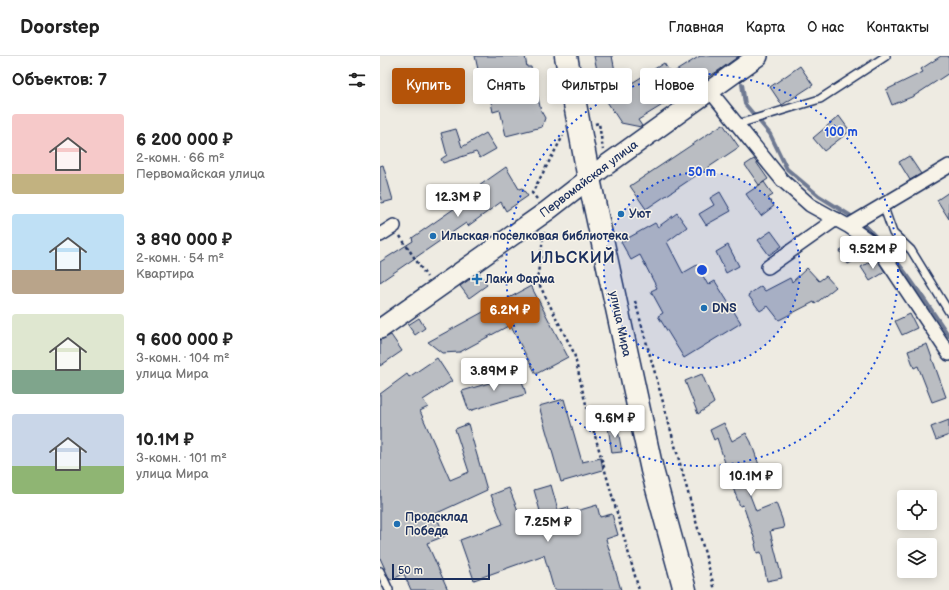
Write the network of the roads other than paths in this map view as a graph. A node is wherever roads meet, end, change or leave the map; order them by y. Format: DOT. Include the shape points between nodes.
graph roads {
  1 [pos="566,56"];
  2 [pos="758,56"];
  3 [pos="886,56"];
  4 [pos="710,91"];
  5 [pos="738,124"];
  6 [pos="949,166"];
  7 [pos="589,179"];
  8 [pos="882,205"];
  9 [pos="836,219"];
  10 [pos="394,226"];
  11 [pos="848,226"];
  12 [pos="380,236"];
  13 [pos="768,267"];
  14 [pos="949,312"];
  15 [pos="380,329"];
  16 [pos="949,354"];
  17 [pos="380,571"];
  18 [pos="389,590"];
  19 [pos="685,590"];
  1 -- 7 [label="highway, улица Мира"];
  2 -- 4 [label="street, Первомайская улица"];
  3 -- 5 [label="lane" via="820,99"];
  4 -- 5 [label="street"];
  4 -- 7 [label="street, Первомайская улица"];
  5 -- 9 [label="street" via="782,180 810,205"];
  6 -- 8 [label="street"];
  7 -- 15 [label="street, Первомайская улица"];
  7 -- 19 [label="highway, улица Мира" via="652,470"];
  8 -- 11 [label="street"];
  8 -- 14 [label="lane" via="893,234 910,250"];
  9 -- 11 [label="street"];
  9 -- 13 [label="street"];
  10 -- 12 [label="street"];
  11 -- 16 [label="street" via="877,246"];
  17 -- 18 [label="lane"];
}
